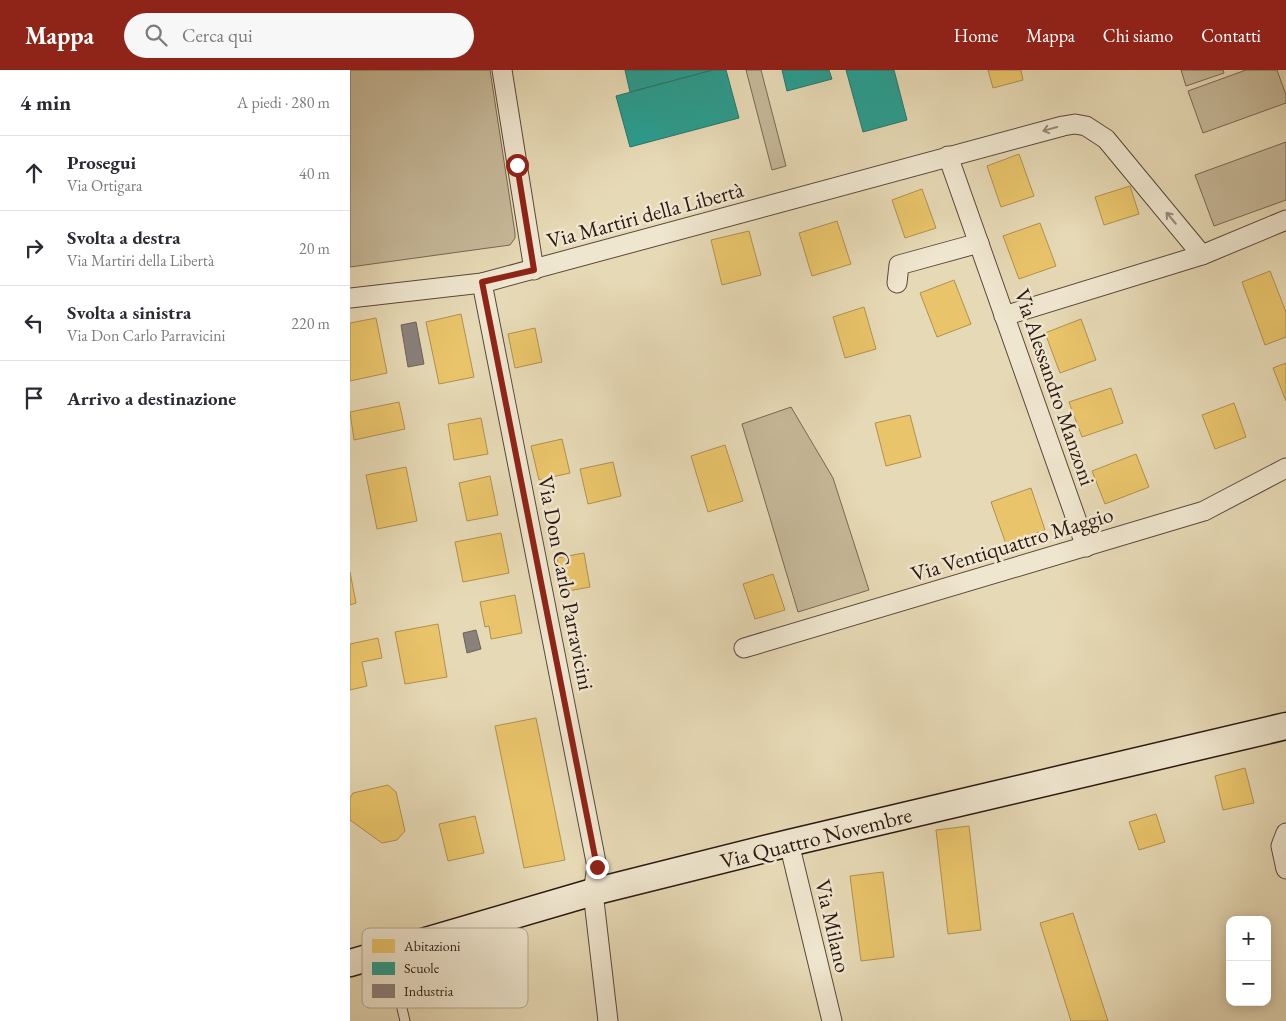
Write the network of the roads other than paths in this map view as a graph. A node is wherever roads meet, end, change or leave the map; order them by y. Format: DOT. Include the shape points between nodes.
graph roads {
  1 [pos="502,70"];
  2 [pos="948,156"];
  3 [pos="1286,220"];
  4 [pos="979,243"];
  5 [pos="1202,255"];
  6 [pos="534,270"];
  7 [pos="482,282"];
  8 [pos="898,283"];
  9 [pos="350,298"];
  10 [pos="1004,316"];
  11 [pos="1286,468"];
  12 [pos="1086,546"];
  13 [pos="744,648"];
  14 [pos="1286,726"];
  15 [pos="1286,833"];
  16 [pos="789,843"];
  17 [pos="1286,869"];
  18 [pos="592,892"];
  19 [pos="470,928"];
  20 [pos="402,1008"];
  21 [pos="405,1021"];
  22 [pos="608,1021"];
  23 [pos="832,1021"];
  1 -- 6 [label="street"];
  2 -- 4 [label="street, Via Alessandro Manzoni"];
  5 -- 2 [label="street, Via Martiri della Libertà, one-way" via="1106,139 1086,126 1063,126"];
  2 -- 6 [label="street, Via Martiri della Libertà"];
  3 -- 5 [label="street"];
  4 -- 8 [label="street" via="899,266"];
  4 -- 10 [label="street, Via Alessandro Manzoni"];
  5 -- 10 [label="street"];
  6 -- 7 [label="street, Via Martiri della Libertà"];
  7 -- 9 [label="street, Via Martiri della Libertà"];
  7 -- 18 [label="street, Via Don Carlo Parravicini" via="597,867"];
  10 -- 12 [label="street, Via Alessandro Manzoni"];
  11 -- 12 [label="street, Via Ventiquattro Maggio" via="1204,511"];
  12 -- 13 [label="street, Via Ventiquattro Maggio"];
  14 -- 16 [label="street, Via Quattro Novembre"];
  15 -- 17 [label="street" via="1281,846"];
  16 -- 18 [label="street, Via Quattro Novembre"];
  16 -- 23 [label="street, Via Milano"];
  18 -- 19 [label="street, Via Quattro Novembre"];
  18 -- 22 [label="street, Via Don Carlo Parravicini"];
  20 -- 21 [label="lane"];
}
